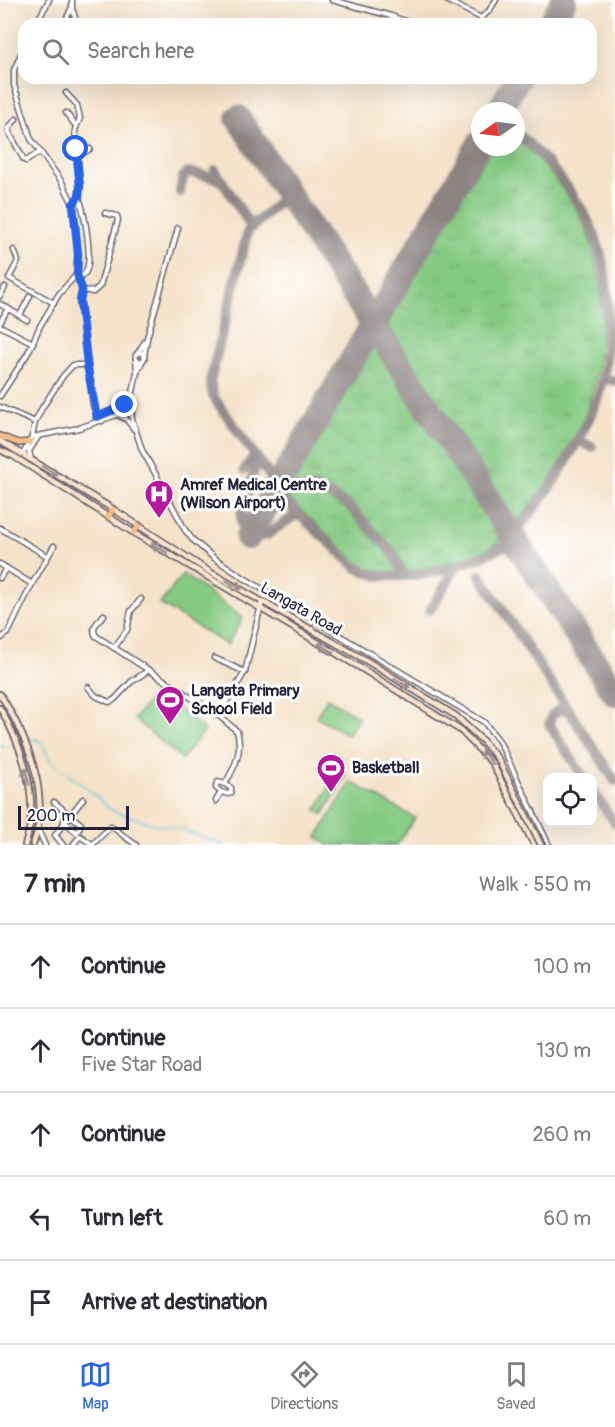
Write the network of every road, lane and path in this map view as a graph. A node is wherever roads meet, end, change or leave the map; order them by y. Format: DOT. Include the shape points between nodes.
graph roads {
  1 [pos="49,0"];
  2 [pos="72,0"];
  3 [pos="332,0"];
  4 [pos="446,0"];
  5 [pos="496,0"];
  6 [pos="453,2"];
  7 [pos="72,8"];
  8 [pos="39,18"];
  9 [pos="67,18"];
  10 [pos="75,18"];
  11 [pos="397,18"];
  12 [pos="18,60"];
  13 [pos="66,93"];
  14 [pos="66,113"];
  15 [pos="16,119"];
  16 [pos="76,126"];
  17 [pos="90,149"];
  18 [pos="40,152"];
  19 [pos="77,157"];
  20 [pos="79,196"];
  21 [pos="73,204"];
  22 [pos="105,213"];
  23 [pos="178,228"];
  24 [pos="14,250"];
  25 [pos="77,276"];
  26 [pos="5,287"];
  27 [pos="82,290"];
  28 [pos="0,296"];
  29 [pos="30,296"];
  30 [pos="0,303"];
  31 [pos="54,303"];
  32 [pos="8,308"];
  33 [pos="20,315"];
  34 [pos="27,320"];
  35 [pos="0,325"];
  36 [pos="147,338"];
  37 [pos="33,343"];
  38 [pos="138,353"];
  39 [pos="143,358"];
  40 [pos="136,359"];
  41 [pos="87,365"];
  42 [pos="137,372"];
  43 [pos="0,396"];
  44 [pos="131,402"];
  45 [pos="0,407"];
  46 [pos="131,410"];
  47 [pos="118,415"];
  48 [pos="97,417"];
  49 [pos="102,421"];
  50 [pos="35,422"];
  51 [pos="92,423"];
  52 [pos="135,430"];
  53 [pos="0,436"];
  54 [pos="39,436"];
  55 [pos="31,440"];
  56 [pos="0,441"];
  57 [pos="0,450"];
  58 [pos="23,454"];
  59 [pos="31,459"];
  60 [pos="113,509"];
  61 [pos="108,517"];
  62 [pos="139,525"];
  63 [pos="0,528"];
  64 [pos="134,533"];
  65 [pos="54,546"];
  66 [pos="47,556"];
  67 [pos="0,564"];
  68 [pos="6,568"];
  69 [pos="0,578"];
  70 [pos="32,584"];
  71 [pos="141,598"];
  72 [pos="262,601"];
  73 [pos="259,608"];
  74 [pos="104,615"];
  75 [pos="0,639"];
  76 [pos="114,648"];
  77 [pos="214,658"];
  78 [pos="149,669"];
  79 [pos="245,672"];
  80 [pos="88,687"];
  81 [pos="0,694"];
  82 [pos="0,708"];
  83 [pos="218,715"];
  84 [pos="225,784"];
  85 [pos="221,792"];
  86 [pos="83,799"];
  87 [pos="216,801"];
  88 [pos="54,802"];
  89 [pos="70,814"];
  90 [pos="64,821"];
  91 [pos="38,830"];
  92 [pos="79,835"];
  93 [pos="25,845"];
  94 [pos="33,845"];
  95 [pos="44,845"];
  96 [pos="63,845"];
  97 [pos="72,845"];
  98 [pos="93,845"];
  99 [pos="136,845"];
  100 [pos="534,845"];
  101 [pos="541,845"];
  102 [pos="549,845"];
  1 -- 8 [label="street"];
  2 -- 7 [label="street"];
  3 -- 11 [label="street"];
  4 -- 6 [label="street"];
  5 -- 6 [label="street" via="481,18"];
  7 -- 9 [label="street"];
  7 -- 10 [label="street"];
  12 -- 18 [label="street" via="13,78 26,126"];
  13 -- 16 [label="street" via="78,107 80,119"];
  14 -- 16 [label="street"];
  15 -- 18 [label="street" via="9,132 25,161"];
  16 -- 19 [label="street"];
  17 -- 19 [label="street"];
  18 -- 21 [label="street"];
  19 -- 20 [label="street"];
  20 -- 21 [label="street"];
  20 -- 25 [label="street" via="85,216 88,263 86,272"];
  21 -- 25 [label="street"];
  22 -- 27 [label="street" via="117,216 118,220 100,286 93,292"];
  23 -- 36 [label="street"];
  24 -- 31 [label="street" via="18,261 9,278"];
  25 -- 27 [label="street"];
  25 -- 31 [label="street"];
  26 -- 28 [label="street"];
  27 -- 41 [label="street"];
  29 -- 33 [label="street"];
  30 -- 32 [label="street"];
  31 -- 37 [label="street"];
  32 -- 33 [label="street"];
  32 -- 35 [label="street"];
  33 -- 34 [label="street"];
  35 -- 37 [label="street"];
  36 -- 38 [label="street"];
  36 -- 39 [label="street"];
  37 -- 43 [label="street"];
  38 -- 39 [label="street"];
  38 -- 40 [label="street"];
  39 -- 40 [label="street"];
  39 -- 42 [label="street"];
  40 -- 42 [label="street"];
  41 -- 48 [label="street"];
  41 -- 50 [label="street" via="74,365 66,372"];
  42 -- 44 [label="street"];
  44 -- 46 [label="street"];
  44 -- 48 [label="street"];
  45 -- 50 [label="street"];
  46 -- 47 [label="street"];
  46 -- 52 [label="street"];
  47 -- 49 [label="street"];
  47 -- 52 [label="street"];
  48 -- 49 [label="street"];
  48 -- 51 [label="street"];
  49 -- 51 [label="street"];
  50 -- 55 [label="street"];
  51 -- 54 [label="street"];
  52 -- 102 [label="street" via="185,530 207,552 484,722 499,741"];
  53 -- 55 [label="main road" via="18,443"];
  54 -- 55 [label="street"];
  54 -- 59 [label="street" via="29,451"];
  55 -- 58 [label="street"];
  56 -- 58 [label="main road, Langata Road"];
  57 -- 61 [label="main road, Langata Road"];
  58 -- 59 [label="main road, Langata Road"];
  59 -- 60 [label="main road, Langata Road, one-way"];
  60 -- 61 [label="main road"];
  60 -- 62 [label="main road, Langata Road"];
  61 -- 64 [label="main road, Langata Road"];
  62 -- 64 [label="main road"];
  62 -- 72 [label="main road, Langata Road, one-way"];
  63 -- 66 [label="street"];
  73 -- 64 [label="main road, Langata Road, one-way"];
  65 -- 66 [label="street"];
  66 -- 70 [label="street"];
  67 -- 68 [label="street"];
  68 -- 69 [label="street"];
  68 -- 70 [label="street"];
  70 -- 75 [label="street" via="9,633"];
  71 -- 76 [label="street"];
  72 -- 73 [label="street"];
  72 -- 101 [label="main road, Langata Road, one-way" via="464,722 498,759"];
  73 -- 79 [label="street"];
  100 -- 73 [label="main road, Langata Road, one-way" via="492,763 470,738"];
  74 -- 76 [label="street" via="94,634"];
  76 -- 78 [label="street"];
  77 -- 79 [label="street"];
  78 -- 80 [label="street" via="109,702"];
  78 -- 83 [label="street"];
  79 -- 83 [label="street"];
  81 -- 91 [label="main road" via="26,743 39,790"];
  93 -- 82 [label="main road, one-way" via="32,808 27,775"];
  83 -- 84 [label="street" via="239,735 237,764"];
  84 -- 85 [label="street" via="216,785"];
  84 -- 85 [label="street" via="231,792"];
  85 -- 87 [label="street"];
  86 -- 89 [label="street"];
  88 -- 89 [label="street"];
  89 -- 90 [label="street"];
  89 -- 92 [label="street" via="81,824"];
  90 -- 92 [label="street"];
  90 -- 96 [label="street" via="55,835"];
  91 -- 94 [label="main road"];
  91 -- 95 [label="street"];
  92 -- 97 [label="street"];
  92 -- 98 [label="street"];
  98 -- 99 [label="street" via="111,826"];
}
